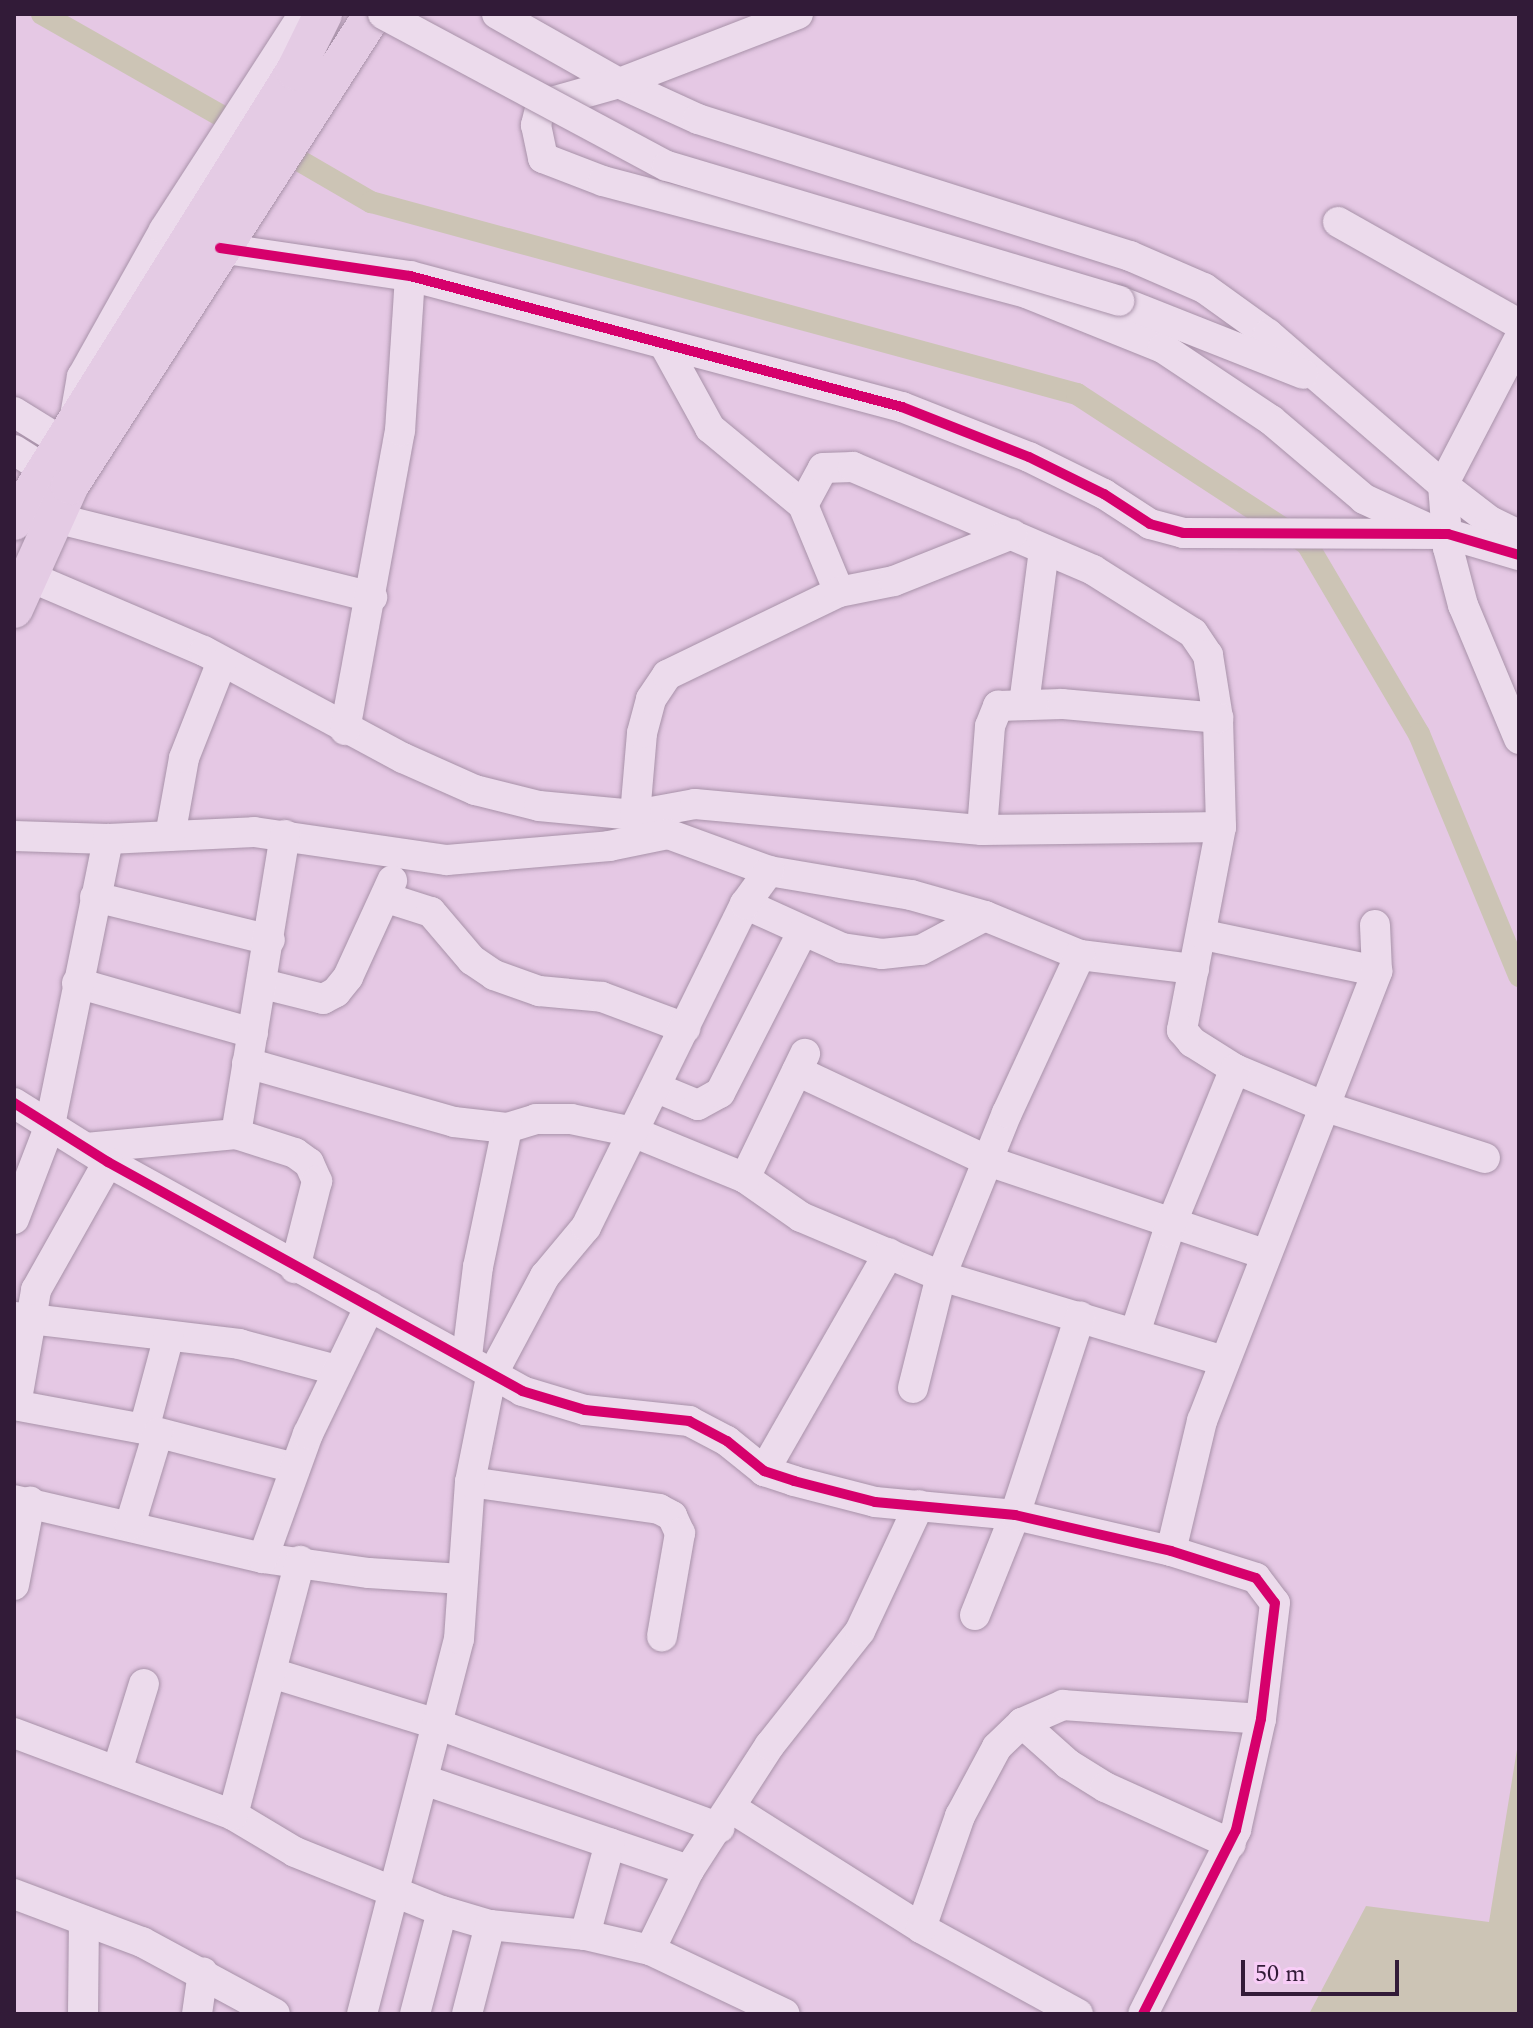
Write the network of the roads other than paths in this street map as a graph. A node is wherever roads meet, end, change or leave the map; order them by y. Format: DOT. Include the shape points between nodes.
graph roads {
  1 [pos="304,14"];
  2 [pos="323,14"];
  3 [pos="373,14"];
  4 [pos="383,14"];
  5 [pos="497,14"];
  6 [pos="798,14"];
  7 [pos="310,78"];
  8 [pos="619,83"];
  9 [pos="1338,222"];
  10 [pos="218,232"];
  11 [pos="410,276"];
  12 [pos="1519,324"];
  13 [pos="1519,339"];
  14 [pos="665,346"];
  15 [pos="1322,381"];
  16 [pos="14,412"];
  17 [pos="58,463"];
  18 [pos="1443,485"];
  19 [pos="803,505"];
  20 [pos="14,521"];
  21 [pos="1012,534"];
  22 [pos="1448,534"];
  23 [pos="1519,535"];
  24 [pos="1044,549"];
  25 [pos="1519,555"];
  26 [pos="21,592"];
  27 [pos="839,592"];
  28 [pos="372,597"];
  29 [pos="221,664"];
  30 [pos="1024,704"];
  31 [pos="1218,718"];
  32 [pos="345,730"];
  33 [pos="1519,739"];
  34 [pos="635,815"];
  35 [pos="669,820"];
  36 [pos="1221,827"];
  37 [pos="982,830"];
  38 [pos="285,835"];
  39 [pos="14,836"];
  40 [pos="170,836"];
  41 [pos="108,839"];
  42 [pos="399,856"];
  43 [pos="769,871"];
  44 [pos="95,897"];
  45 [pos="387,898"];
  46 [pos="745,904"];
  47 [pos="985,916"];
  48 [pos="1375,925"];
  49 [pos="802,933"];
  50 [pos="1204,935"];
  51 [pos="270,940"];
  52 [pos="1080,955"];
  53 [pos="1194,969"];
  54 [pos="1377,971"];
  55 [pos="77,983"];
  56 [pos="263,984"];
  57 [pos="685,1028"];
  58 [pos="253,1033"];
  59 [pos="247,1063"];
  60 [pos="1235,1069"];
  61 [pos="657,1088"];
  62 [pos="14,1103"];
  63 [pos="1323,1106"];
  64 [pos="50,1125"];
  65 [pos="507,1128"];
  66 [pos="633,1132"];
  67 [pos="236,1134"];
  68 [pos="97,1155"];
  69 [pos="1485,1158"];
  70 [pos="988,1161"];
  71 [pos="745,1178"];
  72 [pos="14,1219"];
  73 [pos="1171,1225"];
  74 [pos="889,1253"];
  75 [pos="1265,1254"];
  76 [pos="295,1268"];
  77 [pos="941,1276"];
  78 [pos="370,1306"];
  79 [pos="1080,1316"];
  80 [pos="21,1318"];
  81 [pos="1135,1333"];
  82 [pos="169,1336"];
  83 [pos="467,1356"];
  84 [pos="1224,1361"];
  85 [pos="337,1370"];
  86 [pos="491,1377"];
  87 [pos="913,1388"];
  88 [pos="15,1405"];
  89 [pos="151,1431"];
  90 [pos="295,1468"];
  91 [pos="764,1471"];
  92 [pos="470,1482"];
  93 [pos="22,1501"];
  94 [pos="919,1505"];
  95 [pos="1015,1515"];
  96 [pos="130,1525"];
  97 [pos="1171,1551"];
  98 [pos="263,1558"];
  99 [pos="300,1561"];
  100 [pos="462,1579"];
  101 [pos="14,1585"];
  102 [pos="975,1615"];
  103 [pos="662,1636"];
  104 [pos="272,1673"];
  105 [pos="144,1684"];
  106 [pos="1261,1719"];
  107 [pos="1022,1723"];
  108 [pos="437,1724"];
  109 [pos="14,1733"];
  110 [pos="117,1771"];
  111 [pos="424,1780"];
  112 [pos="233,1815"];
  113 [pos="726,1818"];
  114 [pos="610,1843"];
  115 [pos="1231,1844"];
  116 [pos="689,1870"];
  117 [pos="396,1892"];
  118 [pos="14,1894"];
  119 [pos="442,1911"];
  120 [pos="84,1921"];
  121 [pos="490,1925"];
  122 [pos="921,1928"];
  123 [pos="585,1935"];
  124 [pos="650,1950"];
  125 [pos="203,1972"];
  126 [pos="83,2014"];
  127 [pos="197,2014"];
  128 [pos="275,2014"];
  129 [pos="362,2014"];
  130 [pos="415,2014"];
  131 [pos="467,2014"];
  132 [pos="785,2014"];
  133 [pos="1078,2014"];
  134 [pos="1143,2014"];
  1 -- 17 [label="street" via="164,230 82,377"];
  2 -- 7 [label="main road"];
  3 -- 7 [label="main road"];
  4 -- 15 [label="street, bridge" via="667,166 1119,301"];
  5 -- 8 [label="street"];
  6 -- 8 [label="street"];
  7 -- 10 [label="main road"];
  8 -- 15 [label="street" via="698,119 793,152 1130,256 1204,288"];
  8 -- 22 [label="street" via="541,105 536,125 543,158 603,181 1016,289 1163,348 1271,420 1364,499 1405,521"];
  9 -- 12 [label="street"];
  10 -- 11 [label="street"];
  10 -- 17 [label="main road"];
  11 -- 14 [label="street"];
  11 -- 28 [label="street" via="400,431"];
  13 -- 18 [label="street"];
  14 -- 19 [label="street" via="710,428"];
  14 -- 22 [label="street" via="902,407 1029,457 1150,524 1183,533"];
  15 -- 18 [label="street"];
  16 -- 17 [label="street"];
  17 -- 20 [label="main road"];
  17 -- 26 [label="main road"];
  17 -- 28 [label="street"];
  18 -- 22 [label="street"];
  18 -- 23 [label="street" via="1490,521"];
  19 -- 21 [label="street" via="823,468 837,464"];
  19 -- 27 [label="street"];
  21 -- 24 [label="street"];
  21 -- 27 [label="street" via="894,581"];
  22 -- 25 [label="street"];
  22 -- 33 [label="street" via="1463,605"];
  24 -- 30 [label="street"];
  24 -- 31 [label="street" via="1140,596 1193,633 1208,655"];
  26 -- 29 [label="street" via="159,630"];
  27 -- 34 [label="street" via="667,675 651,699 642,733"];
  28 -- 32 [label="street"];
  29 -- 32 [label="street"];
  29 -- 40 [label="street" via="184,758"];
  30 -- 31 [label="street"];
  30 -- 37 [label="street" via="1004,704 993,713"];
  31 -- 36 [label="street"];
  32 -- 34 [label="street" via="475,790 539,806"];
  34 -- 35 [label="street"];
  35 -- 37 [label="street" via="695,804"];
  35 -- 42 [label="street" via="494,857"];
  35 -- 43 [label="street"];
  36 -- 37 [label="street" via="1075,833"];
  36 -- 50 [label="street"];
  38 -- 40 [label="street"];
  38 -- 42 [label="street"];
  38 -- 51 [label="street"];
  39 -- 41 [label="street"];
  40 -- 41 [label="street"];
  41 -- 44 [label="street"];
  42 -- 45 [label="street"];
  43 -- 46 [label="street"];
  43 -- 47 [label="street" via="911,895"];
  44 -- 51 [label="street"];
  44 -- 55 [label="street"];
  45 -- 56 [label="street" via="336,992 323,999"];
  45 -- 57 [label="street" via="431,912 472,960 494,975 539,991 628,1005"];
  46 -- 49 [label="street"];
  46 -- 57 [label="street"];
  47 -- 49 [label="street" via="921,950 869,952"];
  47 -- 52 [label="street"];
  48 -- 54 [label="street"];
  49 -- 61 [label="street" via="720,1093 698,1105"];
  50 -- 53 [label="street"];
  50 -- 54 [label="street"];
  51 -- 56 [label="street"];
  52 -- 53 [label="street"];
  52 -- 70 [label="street"];
  53 -- 60 [label="street" via="1182,1030"];
  54 -- 63 [label="street"];
  55 -- 58 [label="street"];
  55 -- 64 [label="street"];
  56 -- 58 [label="street"];
  57 -- 61 [label="street"];
  58 -- 59 [label="street"];
  59 -- 65 [label="street" via="454,1122"];
  59 -- 67 [label="street"];
  60 -- 63 [label="street"];
  60 -- 73 [label="street"];
  61 -- 66 [label="street"];
  62 -- 64 [label="street"];
  63 -- 69 [label="street"];
  63 -- 75 [label="street"];
  64 -- 68 [label="street"];
  64 -- 72 [label="street"];
  65 -- 66 [label="street" via="536,1119 571,1119"];
  65 -- 83 [label="street" via="478,1267"];
  66 -- 71 [label="street"];
  66 -- 86 [label="street" via="586,1227 532,1296"];
  67 -- 68 [label="street"];
  67 -- 76 [label="street" via="295,1153 309,1163 317,1181"];
  68 -- 76 [label="street"];
  68 -- 80 [label="street"];
  70 -- 71 [label="street" via="801,1062"];
  70 -- 73 [label="street"];
  70 -- 77 [label="street"];
  71 -- 74 [label="street" via="801,1217"];
  73 -- 75 [label="street"];
  73 -- 81 [label="street"];
  74 -- 77 [label="street"];
  74 -- 91 [label="street"];
  75 -- 84 [label="street"];
  76 -- 78 [label="street"];
  77 -- 79 [label="street"];
  77 -- 87 [label="street"];
  78 -- 83 [label="street"];
  78 -- 85 [label="street"];
  79 -- 81 [label="street"];
  79 -- 95 [label="street"];
  80 -- 82 [label="street"];
  80 -- 88 [label="street"];
  81 -- 84 [label="street"];
  82 -- 85 [label="street" via="239,1344"];
  82 -- 89 [label="street"];
  83 -- 86 [label="street"];
  84 -- 97 [label="street" via="1202,1421"];
  85 -- 90 [label="street"];
  86 -- 91 [label="street" via="585,1410 689,1421 727,1441"];
  86 -- 92 [label="street"];
  88 -- 89 [label="street"];
  89 -- 90 [label="street"];
  89 -- 96 [label="street"];
  90 -- 98 [label="street"];
  91 -- 94 [label="street" via="875,1502"];
  92 -- 100 [label="street"];
  92 -- 103 [label="street" via="659,1509 672,1516 680,1533"];
  93 -- 96 [label="street"];
  93 -- 101 [label="street"];
  94 -- 95 [label="street"];
  94 -- 113 [label="street" via="860,1631 770,1745"];
  95 -- 97 [label="street"];
  95 -- 102 [label="street"];
  96 -- 98 [label="street"];
  97 -- 106 [label="street" via="1228,1567 1269,1589 1275,1603"];
  98 -- 99 [label="street"];
  99 -- 100 [label="street" via="369,1573"];
  99 -- 104 [label="street"];
  100 -- 108 [label="street" via="459,1639"];
  104 -- 108 [label="street"];
  104 -- 112 [label="street"];
  105 -- 110 [label="street"];
  106 -- 107 [label="street" via="1063,1705"];
  106 -- 115 [label="street"];
  107 -- 115 [label="street" via="1068,1764 1105,1787"];
  107 -- 122 [label="street" via="997,1747 960,1816"];
  108 -- 111 [label="street"];
  108 -- 113 [label="street"];
  109 -- 110 [label="street"];
  110 -- 112 [label="street"];
  111 -- 114 [label="street"];
  111 -- 117 [label="street"];
  112 -- 117 [label="street" via="295,1852"];
  113 -- 116 [label="street"];
  113 -- 122 [label="street"];
  114 -- 116 [label="street"];
  114 -- 123 [label="street"];
  115 -- 134 [label="street"];
  116 -- 124 [label="street"];
  117 -- 119 [label="street"];
  117 -- 129 [label="street"];
  118 -- 120 [label="street"];
  119 -- 121 [label="street"];
  119 -- 130 [label="street"];
  120 -- 125 [label="street"];
  120 -- 126 [label="street"];
  121 -- 123 [label="street"];
  121 -- 131 [label="street"];
  122 -- 133 [label="street"];
  123 -- 124 [label="street"];
  124 -- 132 [label="street"];
  125 -- 127 [label="street"];
  125 -- 128 [label="street"];
}
